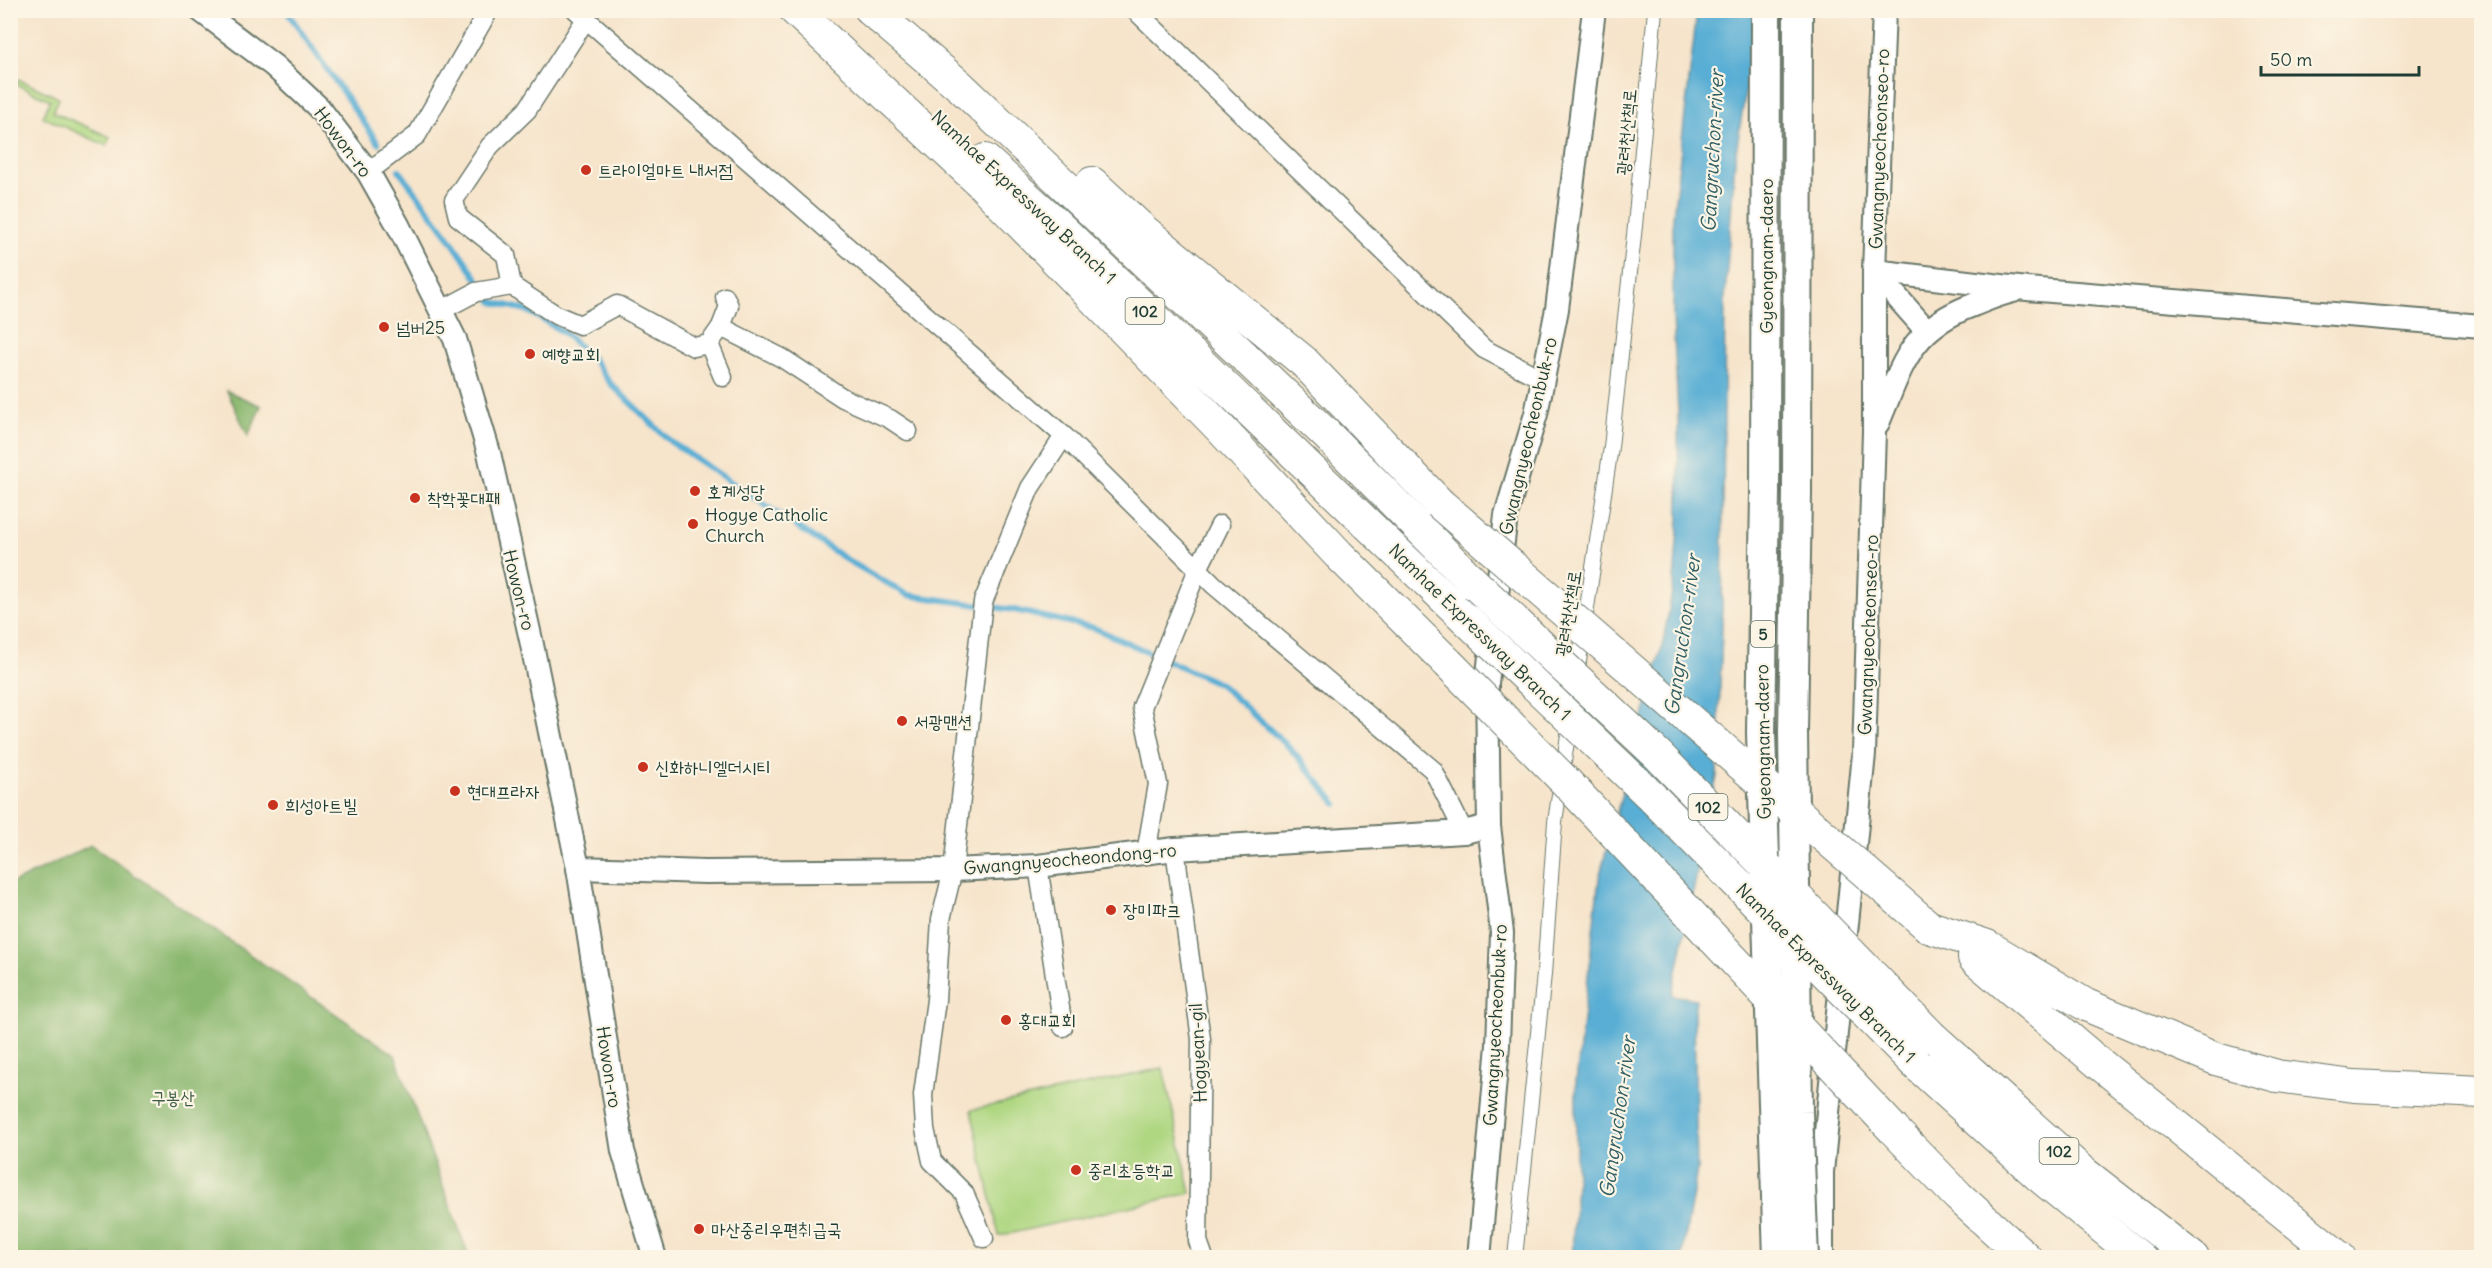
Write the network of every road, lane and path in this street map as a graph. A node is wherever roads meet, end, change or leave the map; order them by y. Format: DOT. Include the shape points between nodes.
graph roads {
  1 [pos="200,10"];
  2 [pos="489,10"];
  3 [pos="795,10"];
  4 [pos="816,10"];
  5 [pos="871,10"];
  6 [pos="900,10"];
  7 [pos="1136,10"];
  8 [pos="1594,10"];
  9 [pos="1654,10"];
  10 [pos="1766,10"];
  11 [pos="1798,10"];
  12 [pos="1884,10"];
  13 [pos="581,15"];
  14 [pos="368,172"];
  15 [pos="1874,271"];
  16 [pos="512,286"];
  17 [pos="2027,289"];
  18 [pos="724,297"];
  19 [pos="442,310"];
  20 [pos="2481,326"];
  21 [pos="721,327"];
  22 [pos="1926,330"];
  23 [pos="709,344"];
  24 [pos="723,377"];
  25 [pos="1544,380"];
  26 [pos="908,431"];
  27 [pos="1874,432"];
  28 [pos="1064,436"];
  29 [pos="1220,525"];
  30 [pos="1198,569"];
  31 [pos="1489,826"];
  32 [pos="1464,832"];
  33 [pos="1175,849"];
  34 [pos="1146,853"];
  35 [pos="1038,866"];
  36 [pos="578,868"];
  37 [pos="953,870"];
  38 [pos="1929,927"];
  39 [pos="1063,1027"];
  40 [pos="2481,1092"];
  41 [pos="1958,1196"];
  42 [pos="984,1238"];
  43 [pos="655,1257"];
  44 [pos="1204,1257"];
  45 [pos="1479,1257"];
  46 [pos="1515,1257"];
  47 [pos="1778,1257"];
  48 [pos="1804,1257"];
  49 [pos="1822,1257"];
  50 [pos="2008,1257"];
  51 [pos="2026,1257"];
  52 [pos="2140,1257"];
  53 [pos="2193,1257"];
  54 [pos="2340,1257"];
  1 -- 14 [label="street, Howon-ro" via="274,66 320,108"];
  2 -- 14 [label="street" via="417,135"];
  3 -- 41 [label="highway, bridge" via="982,184 1338,555 1567,783"];
  4 -- 52 [label="highway, Namhae Expressway Branch 1 / 102, bridge" via="1051,219 1635,781 1917,1065 2038,1175"];
  5 -- 53 [label="highway, Namhae Expressway Branch 1 / 102, bridge" via="961,87 1330,438 1476,585 1658,755 1932,1037 2080,1170"];
  6 -- 38 [label="highway, bridge" via="1144,231 1304,362 1439,503"];
  7 -- 25 [label="street" via="1484,349"];
  8 -- 25 [label="street, Gwangnyeocheonbuk-ro" via="1557,309"];
  9 -- 46 [label="street, 광려천산책로" via="1611,447 1555,822"];
  10 -- 47 [label="highway, Gyeongnam-daero / 5, bridge" via="1766,494 1761,733"];
  11 -- 48 [label="highway, Gyeongnam-daero / 5, bridge" via="1797,494 1792,732"];
  12 -- 15 [label="street, Gwangnyeocheonseo-ro"];
  13 -- 16 [label="street" via="527,110 490,146 454,200 458,218 506,255"];
  13 -- 28 [label="street"];
  14 -- 19 [label="street, Howon-ro"];
  15 -- 17 [label="street"];
  15 -- 22 [label="street"];
  15 -- 27 [label="street, Gwangnyeocheonseo-ro"];
  16 -- 19 [label="street" via="476,292"];
  16 -- 23 [label="street" via="556,315 580,325 617,305 694,346"];
  17 -- 20 [label="street"];
  17 -- 22 [label="street" via="1965,308"];
  18 -- 21 [label="street" via="729,306"];
  19 -- 36 [label="street, Howon-ro" via="455,339 489,453"];
  21 -- 23 [label="street"];
  21 -- 26 [label="street"];
  22 -- 27 [label="street" via="1905,357"];
  23 -- 24 [label="street"];
  25 -- 31 [label="street, Gwangnyeocheonbuk-ro" via="1506,515 1487,683"];
  27 -- 49 [label="street, Gwangnyeocheonseo-ro" via="1864,754 1822,1172"];
  28 -- 30 [label="street"];
  28 -- 37 [label="street" via="1030,488 983,602"];
  29 -- 30 [label="street"];
  30 -- 32 [label="street" via="1433,770"];
  30 -- 34 [label="street" via="1142,707 1158,784"];
  31 -- 32 [label="street, Gwangnyeocheondong-ro"];
  31 -- 45 [label="street, Gwangnyeocheonbuk-ro" via="1502,933 1498,1045"];
  32 -- 33 [label="street, Gwangnyeocheondong-ro"];
  33 -- 34 [label="street, Gwangnyeocheondong-ro"];
  33 -- 44 [label="street, Hogyean-gil" via="1201,1039 1198,1241"];
  34 -- 35 [label="street, Gwangnyeocheondong-ro"];
  35 -- 37 [label="street, Gwangnyeocheondong-ro"];
  35 -- 39 [label="street"];
  36 -- 37 [label="street, Gwangnyeocheondong-ro" via="705,872"];
  36 -- 43 [label="street, Howon-ro" via="623,1151"];
  37 -- 42 [label="street" via="941,919 936,1000 923,1095 925,1129 932,1161 964,1193"];
  38 -- 40 [label="highway" via="1987,946 2085,1005 2216,1059 2277,1076 2354,1086"];
  38 -- 54 [label="highway" via="1991,970 2100,1064"];
  41 -- 50 [label="highway"];
  41 -- 51 [label="highway"];
}
